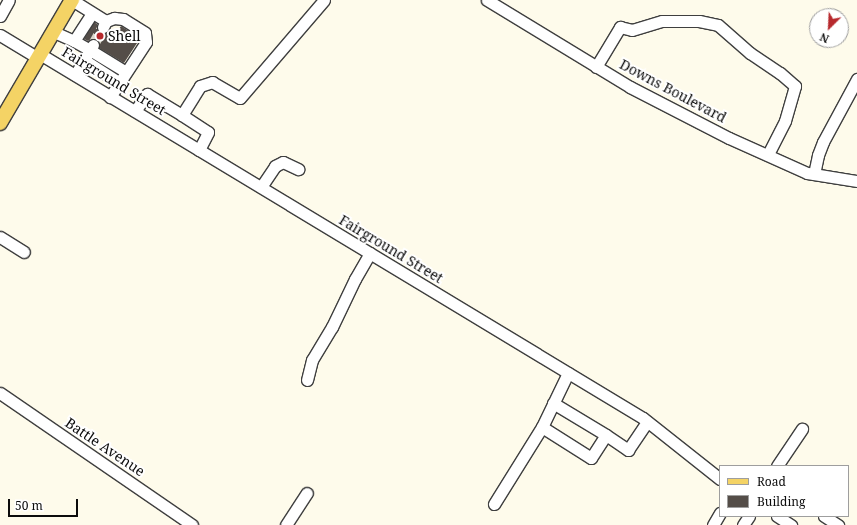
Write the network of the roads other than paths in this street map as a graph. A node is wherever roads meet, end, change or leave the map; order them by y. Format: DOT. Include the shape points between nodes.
graph roads {
  1 [pos="9,0"];
  2 [pos="72,0"];
  3 [pos="324,0"];
  4 [pos="487,0"];
  5 [pos="92,13"];
  6 [pos="0,16"];
  7 [pos="54,32"];
  8 [pos="0,35"];
  9 [pos="74,41"];
  10 [pos="91,48"];
  11 [pos="39,56"];
  12 [pos="84,60"];
  13 [pos="596,67"];
  14 [pos="126,72"];
  15 [pos="75,75"];
  16 [pos="857,79"];
  17 [pos="120,83"];
  18 [pos="110,96"];
  19 [pos="135,111"];
  20 [pos="182,115"];
  21 [pos="0,123"];
  22 [pos="199,150"];
  23 [pos="768,156"];
  24 [pos="298,169"];
  25 [pos="814,174"];
  26 [pos="857,181"];
  27 [pos="261,187"];
  28 [pos="0,237"];
  29 [pos="24,252"];
  30 [pos="370,253"];
  31 [pos="568,373"];
  32 [pos="306,380"];
  33 [pos="0,393"];
  34 [pos="553,403"];
  35 [pos="647,422"];
  36 [pos="542,427"];
  37 [pos="802,429"];
  38 [pos="606,435"];
  39 [pos="779,465"];
  40 [pos="719,477"];
  41 [pos="307,493"];
  42 [pos="494,504"];
  43 [pos="719,515"];
  44 [pos="826,517"];
  45 [pos="778,520"];
  46 [pos="192,525"];
  47 [pos="286,525"];
  48 [pos="713,525"];
  49 [pos="791,525"];
  50 [pos="838,525"];
  1 -- 6 [label="street"];
  2 -- 5 [label="street"];
  2 -- 7 [label="main road"];
  3 -- 20 [label="street" via="240,98 212,82 200,86"];
  4 -- 13 [label="street, Downs Boulevard"];
  5 -- 9 [label="street"];
  5 -- 14 [label="street" via="105,24 114,18 123,19 145,33 146,42"];
  7 -- 9 [label="street"];
  7 -- 11 [label="main road"];
  8 -- 11 [label="street, Fairground Street"];
  9 -- 10 [label="street"];
  10 -- 12 [label="street"];
  10 -- 14 [label="street"];
  11 -- 15 [label="street, Fairground Street"];
  11 -- 21 [label="main road"];
  12 -- 15 [label="street"];
  12 -- 17 [label="street"];
  13 -- 23 [label="street, Downs Boulevard" via="630,87"];
  13 -- 23 [label="street" via="620,27 632,30 662,21 700,21 718,25 750,53 795,86 785,121"];
  14 -- 17 [label="street"];
  15 -- 18 [label="street, Fairground Street"];
  16 -- 25 [label="street" via="818,155"];
  17 -- 18 [label="street"];
  18 -- 19 [label="street, Fairground Street"];
  19 -- 20 [label="street" via="147,94"];
  19 -- 22 [label="street, Fairground Street"];
  20 -- 22 [label="street" via="208,132"];
  22 -- 27 [label="street, Fairground Street"];
  23 -- 25 [label="street, Downs Boulevard"];
  24 -- 27 [label="street" via="283,162 275,166"];
  25 -- 26 [label="street, Downs Boulevard"];
  27 -- 30 [label="street, Fairground Street"];
  28 -- 29 [label="street"];
  30 -- 31 [label="street, Fairground Street"];
  30 -- 32 [label="street" via="312,360"];
  31 -- 34 [label="street"];
  31 -- 35 [label="street, Fairground Street"];
  33 -- 46 [label="street, Battle Avenue"];
  34 -- 36 [label="street"];
  34 -- 38 [label="street"];
  35 -- 38 [label="street" via="628,450"];
  35 -- 40 [label="street, Fairground Street"];
  36 -- 38 [label="street" via="591,458"];
  36 -- 42 [label="street"];
  37 -- 39 [label="street"];
  41 -- 47 [label="street"];
  43 -- 48 [label="street"];
  44 -- 50 [label="street"];
  45 -- 49 [label="street"];
}
